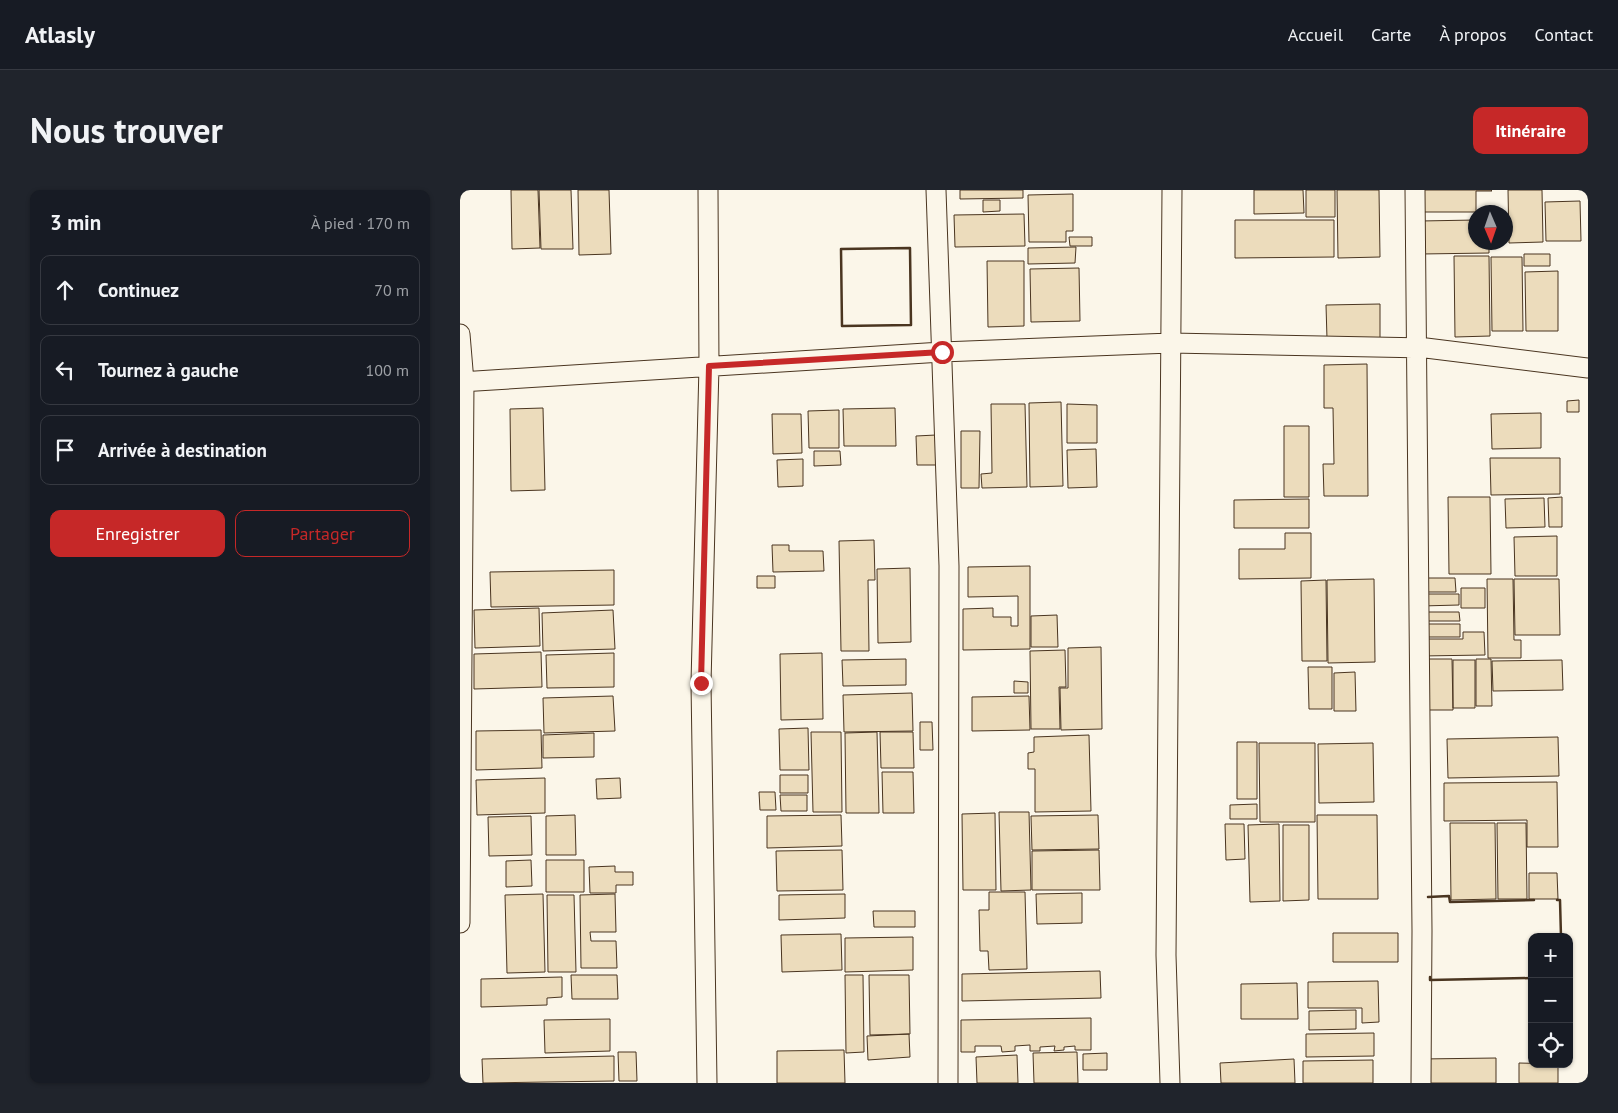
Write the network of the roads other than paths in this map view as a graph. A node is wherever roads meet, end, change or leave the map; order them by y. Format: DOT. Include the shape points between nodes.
graph roads {
  1 [pos="708,190"];
  2 [pos="936,190"];
  3 [pos="1172,190"];
  4 [pos="1415,190"];
  5 [pos="460,334"];
  6 [pos="1171,343"];
  7 [pos="1418,348"];
  8 [pos="942,352"];
  9 [pos="709,366"];
  10 [pos="1588,368"];
  11 [pos="462,382"];
  12 [pos="460,923"];
  13 [pos="707,1083"];
  14 [pos="948,1083"];
  15 [pos="1170,1083"];
  16 [pos="1421,1083"];
  1 -- 9 [label="street"];
  2 -- 8 [label="street"];
  3 -- 6 [label="street"];
  4 -- 7 [label="street"];
  5 -- 11 [label="street"];
  6 -- 7 [label="street"];
  6 -- 8 [label="street"];
  6 -- 15 [label="street" via="1166,945"];
  7 -- 10 [label="street"];
  7 -- 16 [label="street"];
  8 -- 9 [label="street"];
  8 -- 14 [label="street" via="949,566"];
  9 -- 11 [label="street"];
  9 -- 13 [label="street" via="701,683"];
  11 -- 12 [label="street"];
}
